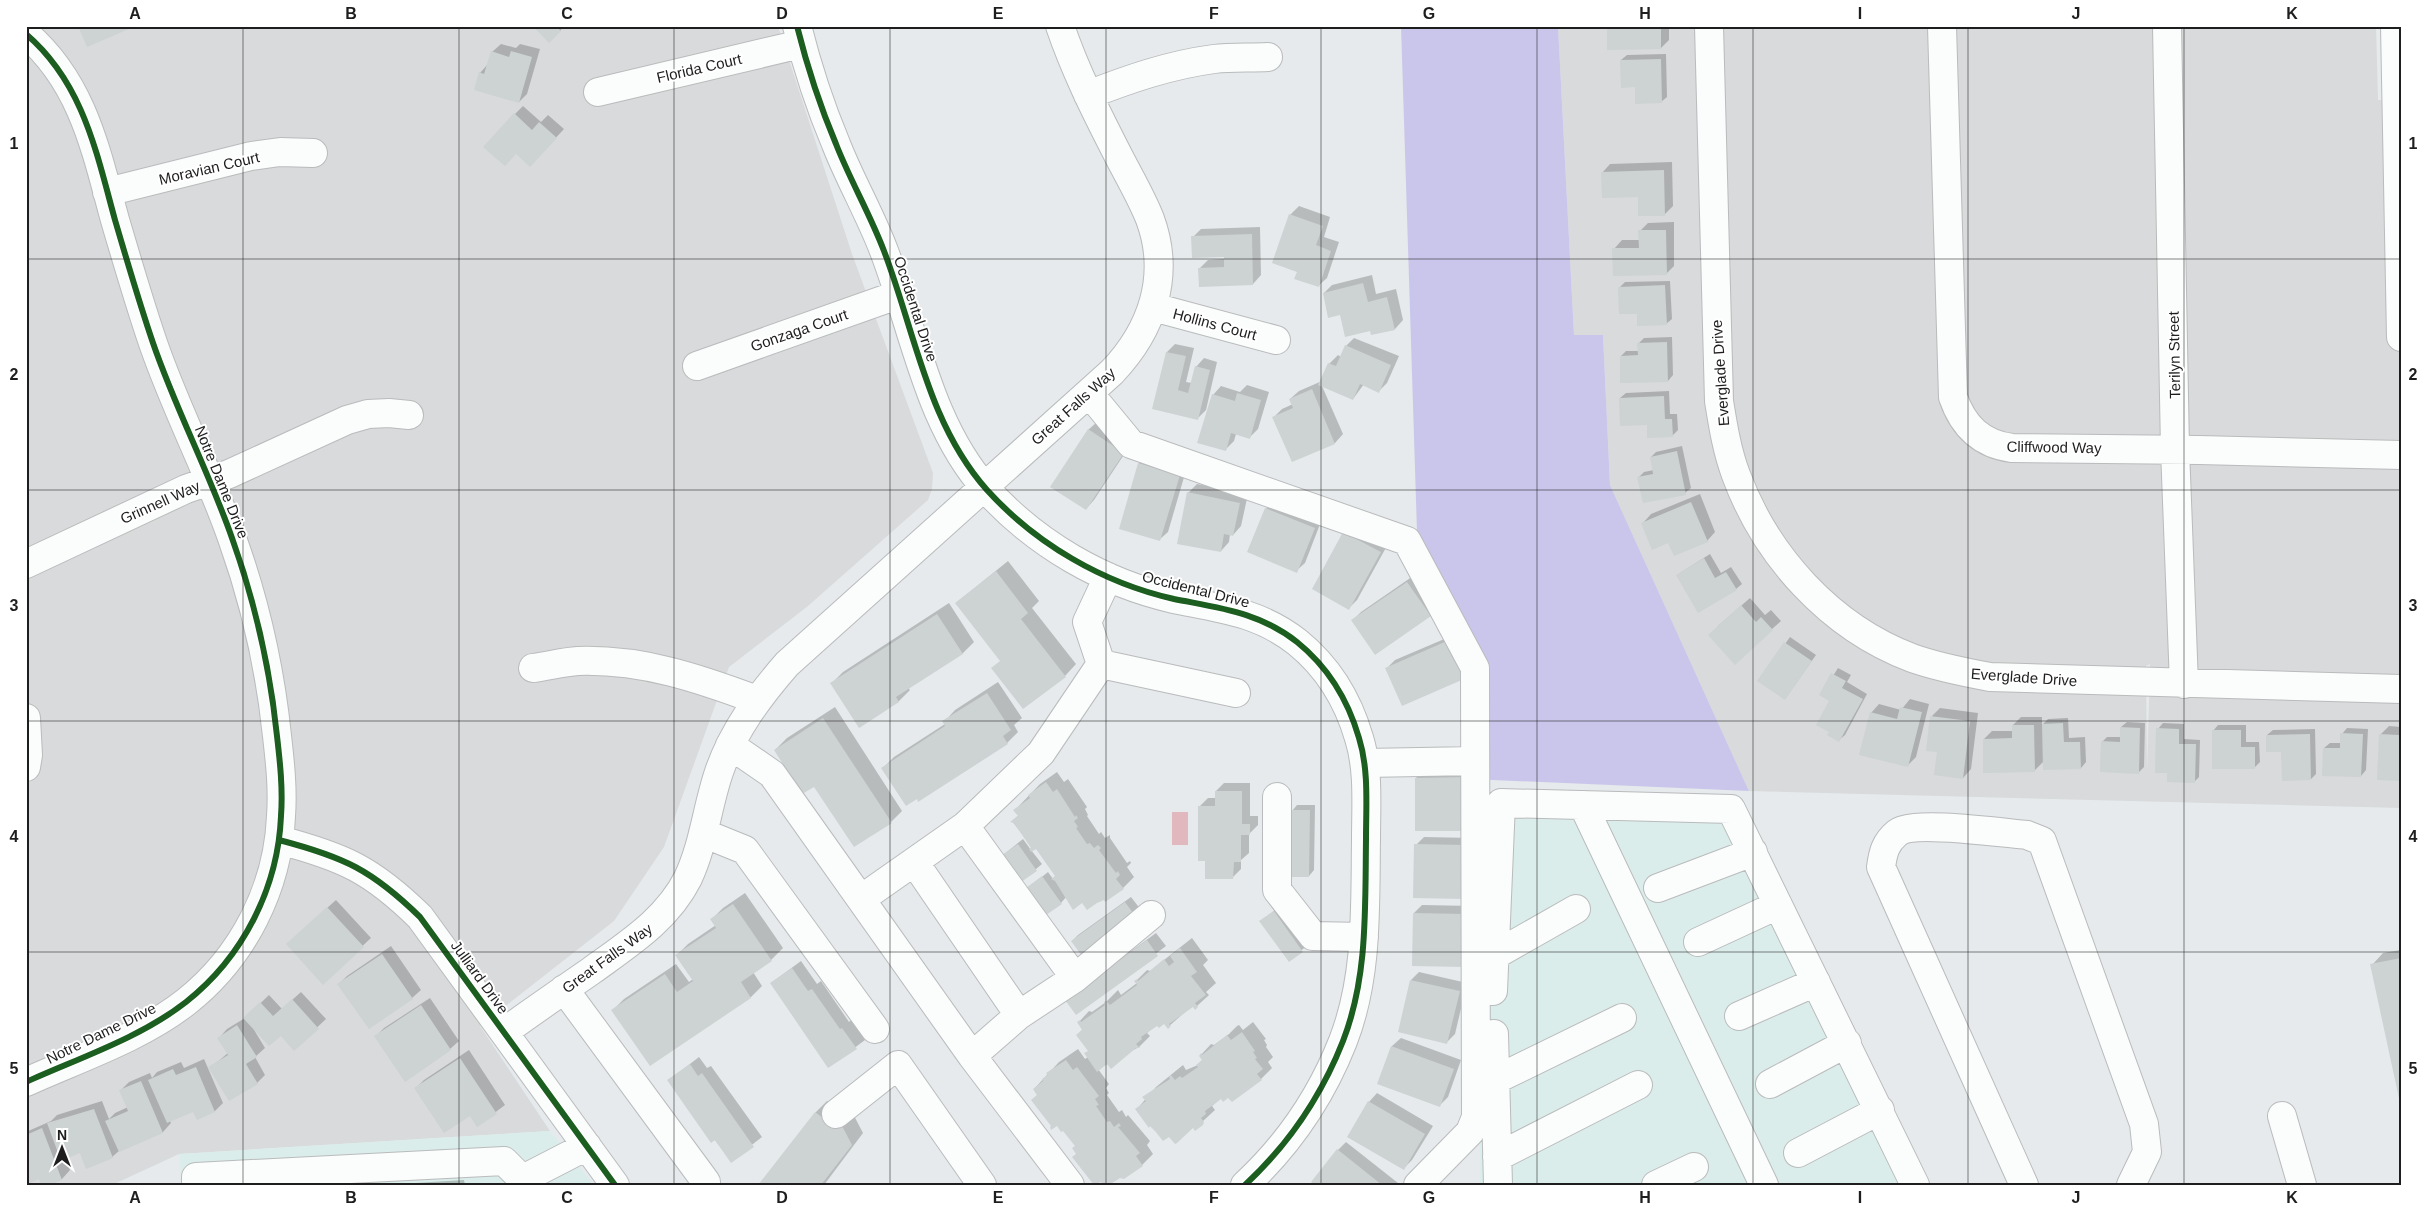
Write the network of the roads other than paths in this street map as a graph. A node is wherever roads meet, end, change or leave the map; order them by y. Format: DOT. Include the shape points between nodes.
graph roads {
  1 [pos="1060,26"];
  2 [pos="1709,26"];
  3 [pos="1942,26"];
  4 [pos="2167,26"];
  5 [pos="2395,26"];
  6 [pos="26,34"];
  7 [pos="799,35"];
  8 [pos="1268,57"];
  9 [pos="2398,60"];
  10 [pos="598,92"];
  11 [pos="1088,95"];
  12 [pos="313,153"];
  13 [pos="107,192"];
  14 [pos="2400,228"];
  15 [pos="900,294"];
  16 [pos="1153,307"];
  17 [pos="2401,337"];
  18 [pos="1276,340"];
  19 [pos="697,366"];
  20 [pos="1089,393"];
  21 [pos="409,415"];
  22 [pos="2176,449"];
  23 [pos="2401,455"];
  24 [pos="209,481"];
  25 [pos="984,486"];
  26 [pos="26,564"];
  27 [pos="1108,577"];
  28 [pos="1100,664"];
  29 [pos="533,668"];
  30 [pos="2184,684"];
  31 [pos="2401,689"];
  32 [pos="1236,694"];
  33 [pos="757,700"];
  34 [pos="26,718"];
  35 [pos="730,746"];
  36 [pos="1475,761"];
  37 [pos="1365,763"];
  38 [pos="26,767"];
  39 [pos="1277,797"];
  40 [pos="1583,805"];
  41 [pos="965,826"];
  42 [pos="703,833"];
  43 [pos="279,840"];
  44 [pos="1753,852"];
  45 [pos="915,863"];
  46 [pos="1658,888"];
  47 [pos="861,900"];
  48 [pos="1778,905"];
  49 [pos="1576,909"];
  50 [pos="1152,915"];
  51 [pos="1364,937"];
  52 [pos="1698,942"];
  53 [pos="1495,955"];
  54 [pos="1075,978"];
  55 [pos="1816,982"];
  56 [pos="564,989"];
  57 [pos="1019,1015"];
  58 [pos="1739,1016"];
  59 [pos="1622,1018"];
  60 [pos="874,1029"];
  61 [pos="504,1032"];
  62 [pos="1847,1043"];
  63 [pos="972,1056"];
  64 [pos="1496,1080"];
  65 [pos="26,1082"];
  66 [pos="1770,1084"];
  67 [pos="1638,1085"];
  68 [pos="1880,1110"];
  69 [pos="836,1114"];
  70 [pos="2282,1116"];
  71 [pos="586,1146"];
  72 [pos="1798,1153"];
  73 [pos="1497,1157"];
  74 [pos="1694,1167"];
  75 [pos="526,1182"];
  76 [pos="706,1182"];
  77 [pos="196,1185"];
  78 [pos="615,1185"];
  79 [pos="982,1185"];
  80 [pos="1070,1185"];
  81 [pos="1244,1185"];
  82 [pos="1418,1185"];
  83 [pos="1498,1185"];
  84 [pos="1656,1185"];
  85 [pos="1764,1185"];
  86 [pos="1915,1185"];
  87 [pos="2024,1185"];
  88 [pos="2131,1185"];
  89 [pos="2302,1185"];
  1 -- 11 [label="street, Great Falls Way"];
  2 -- 30 [label="street, Everglade Drive" via="1719,401 1735,474 1750,508 1774,548 1821,602 1850,625 1912,658 1990,677"];
  3 -- 22 [label="street, Cliffwood Way" via="1953,397 1959,414 1969,429 1998,446"];
  4 -- 22 [label="street, Terilyn Street"];
  5 -- 9 [label="street"];
  6 -- 13 [label="street, Notre Dame Drive" via="57,67 75,96 91,132"];
  7 -- 10 [label="street, Florida Court"];
  7 -- 15 [label="street, Occidental Drive" via="836,144 882,245"];
  8 -- 11 [label="street" via="1216,59 1177,65 1133,77"];
  9 -- 14 [label="street"];
  11 -- 16 [label="street, Great Falls Way" via="1150,219 1157,247 1158,276"];
  12 -- 13 [label="street, Moravian Court" via="280,152 251,156"];
  13 -- 24 [label="street, Notre Dame Drive" via="134,288 162,368"];
  14 -- 17 [label="street"];
  15 -- 19 [label="street, Gonzaga Court"];
  15 -- 25 [label="street, Occidental Drive" via="936,405 962,456"];
  16 -- 18 [label="street, Hollins Court"];
  16 -- 20 [label="street, Great Falls Way" via="1129,354"];
  20 -- 25 [label="street, Great Falls Way"];
  20 -- 36 [label="street" via="1131,444 1407,541 1475,668"];
  21 -- 24 [label="street, Grinnell Way" via="375,414 347,420"];
  22 -- 23 [label="street, Cliffwood Way"];
  22 -- 30 [label="street, Terilyn Street"];
  24 -- 26 [label="street, Grinnell Way"];
  24 -- 43 [label="street, Notre Dame Drive" via="249,590 274,700 282,814"];
  25 -- 27 [label="street, Occidental Drive" via="1029,529 1059,551"];
  25 -- 33 [label="street, Great Falls Way" via="787,664"];
  27 -- 28 [label="street" via="1087,622"];
  27 -- 37 [label="street, Occidental Drive" via="1150,592 1226,608 1256,618 1297,642 1324,668 1339,689 1361,741"];
  28 -- 32 [label="street"];
  28 -- 41 [label="street" via="1041,753"];
  29 -- 33 [label="street" via="577,661 616,661 694,677"];
  30 -- 31 [label="street, Everglade Drive"];
  33 -- 35 [label="street, Great Falls Way"];
  34 -- 38 [label="street"];
  35 -- 42 [label="street, Great Falls Way" via="719,772"];
  35 -- 47 [label="street" via="772,774"];
  36 -- 37 [label="street"];
  36 -- 82 [label="street" via="1476,1117 1470,1132"];
  37 -- 51 [label="street, Occidental Drive"];
  39 -- 51 [label="street" via="1277,890 1313,936"];
  40 -- 44 [label="street" via="1731,809"];
  40 -- 53 [label="street" via="1501,803"];
  40 -- 85 [label="street"];
  41 -- 45 [label="street"];
  41 -- 54 [label="street"];
  42 -- 56 [label="street, Great Falls Way" via="688,878 668,909 647,930"];
  42 -- 60 [label="street" via="745,850"];
  43 -- 61 [label="street, Julliard Drive" via="349,862 395,892 420,917"];
  43 -- 65 [label="street, Notre Dame Drive" via="274,866 257,913 234,952 212,979 156,1022"];
  44 -- 46 [label="street"];
  44 -- 48 [label="street"];
  45 -- 47 [label="street"];
  45 -- 57 [label="street"];
  47 -- 63 [label="street"];
  48 -- 52 [label="street"];
  48 -- 55 [label="street"];
  49 -- 53 [label="street"];
  50 -- 54 [label="street"];
  51 -- 81 [label="street, Occidental Drive" via="1356,995 1344,1040 1323,1085 1285,1142"];
  53 -- 64 [label="street"];
  54 -- 57 [label="street"];
  55 -- 58 [label="street"];
  55 -- 62 [label="street"];
  56 -- 61 [label="street, Great Falls Way"];
  56 -- 76 [label="street"];
  57 -- 63 [label="street"];
  59 -- 64 [label="street"];
  61 -- 71 [label="street, Julliard Drive"];
  62 -- 66 [label="street"];
  62 -- 68 [label="street"];
  63 -- 80 [label="street"];
  64 -- 73 [label="street"];
  67 -- 73 [label="street"];
  68 -- 72 [label="street"];
  68 -- 86 [label="street"];
  69 -- 79 [label="street" via="898,1065"];
  70 -- 89 [label="street"];
  71 -- 75 [label="street"];
  71 -- 78 [label="street, Julliard Drive"];
  73 -- 83 [label="street"];
  74 -- 84 [label="street"];
  75 -- 77 [label="street" via="504,1161 196,1177"];
  87 -- 88 [label="street" via="1881,867 1884,847 1898,832 1917,826 2027,835 2042,841 2144,1124 2147,1152"];
}
